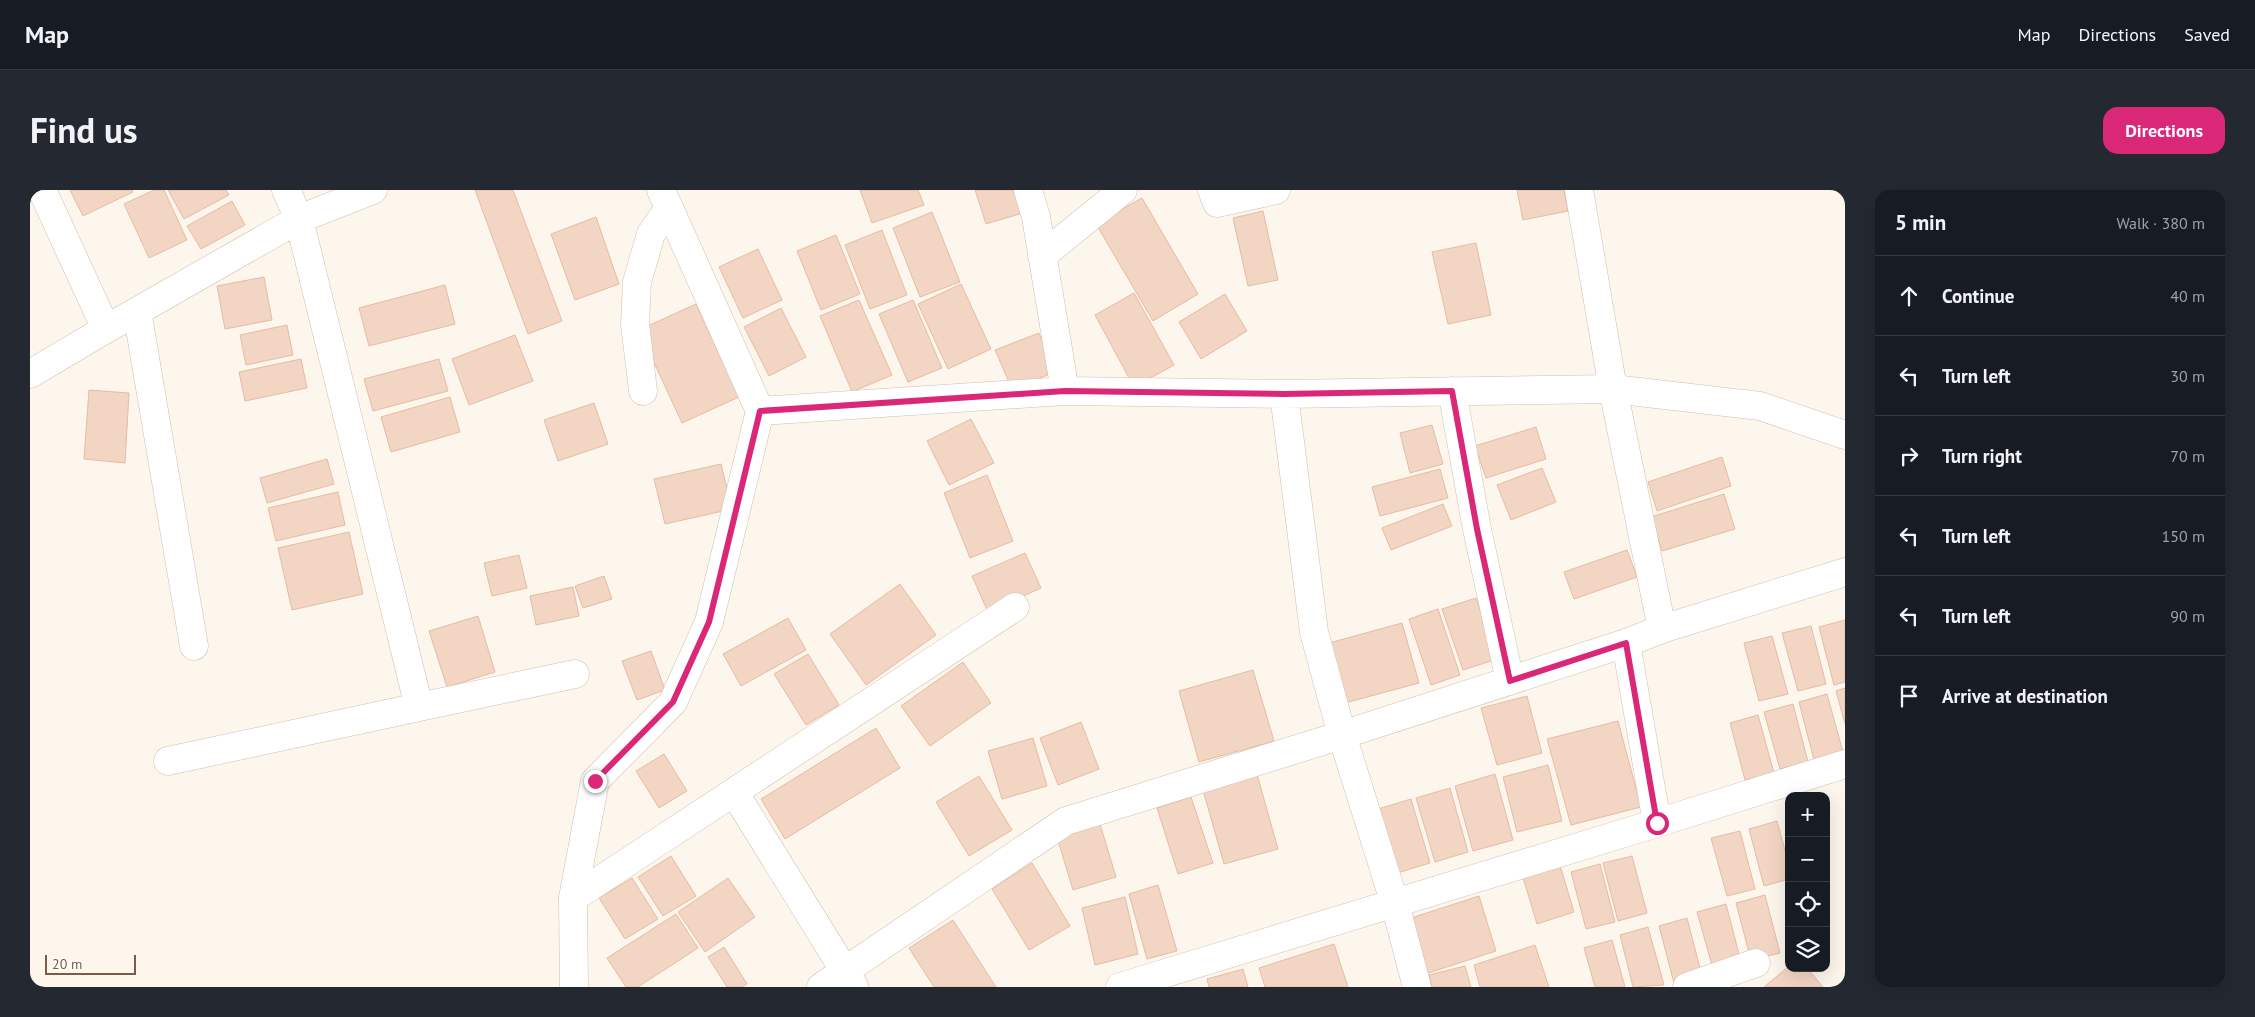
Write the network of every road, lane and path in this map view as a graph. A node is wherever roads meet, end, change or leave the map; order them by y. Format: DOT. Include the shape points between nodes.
graph roads {
  1 [pos="42,190"];
  2 [pos="286,190"];
  3 [pos="373,190"];
  4 [pos="1028,190"];
  5 [pos="1123,190"];
  6 [pos="1212,190"];
  7 [pos="1276,190"];
  8 [pos="1580,190"];
  9 [pos="665,199"];
  10 [pos="298,219"];
  11 [pos="1042,256"];
  12 [pos="137,311"];
  13 [pos="106,328"];
  14 [pos="30,374"];
  15 [pos="1613,389"];
  16 [pos="643,391"];
  17 [pos="1065,391"];
  18 [pos="1452,391"];
  19 [pos="1284,394"];
  20 [pos="760,411"];
  21 [pos="1845,435"];
  22 [pos="1845,572"];
  23 [pos="1015,607"];
  24 [pos="1662,629"];
  25 [pos="1626,643"];
  26 [pos="194,646"];
  27 [pos="575,674"];
  28 [pos="1510,681"];
  29 [pos="419,707"];
  30 [pos="1342,735"];
  31 [pos="168,761"];
  32 [pos="1845,764"];
  33 [pos="734,792"];
  34 [pos="1657,823"];
  35 [pos="573,898"];
  36 [pos="1396,904"];
  37 [pos="1756,963"];
  38 [pos="850,979"];
  39 [pos="574,987"];
  40 [pos="821,987"];
  41 [pos="1120,987"];
  42 [pos="1417,987"];
  43 [pos="1687,987"];
  1 -- 13 [label="street"];
  2 -- 10 [label="street"];
  3 -- 10 [label="street"];
  4 -- 11 [label="street"];
  5 -- 11 [label="street"];
  6 -- 7 [label="street" via="1217,203"];
  8 -- 15 [label="street"];
  9 -- 16 [label="street" via="637,282 635,324"];
  9 -- 20 [label="street"];
  10 -- 12 [label="street"];
  10 -- 29 [label="street"];
  11 -- 17 [label="street"];
  12 -- 13 [label="street"];
  12 -- 26 [label="street"];
  13 -- 14 [label="street"];
  15 -- 18 [label="street"];
  15 -- 21 [label="street" via="1760,406"];
  15 -- 24 [label="street"];
  17 -- 19 [label="street"];
  17 -- 20 [label="street"];
  18 -- 19 [label="street"];
  18 -- 28 [label="street" via="1477,529"];
  19 -- 30 [label="street" via="1314,632"];
  20 -- 35 [label="street" via="709,622 673,702 595,781"];
  22 -- 24 [label="street"];
  23 -- 33 [label="street"];
  24 -- 25 [label="street"];
  25 -- 28 [label="street"];
  25 -- 34 [label="street"];
  27 -- 29 [label="street"];
  28 -- 30 [label="street"];
  29 -- 31 [label="street"];
  30 -- 36 [label="street"];
  30 -- 38 [label="street" via="1066,821"];
  32 -- 34 [label="street"];
  33 -- 35 [label="street"];
  33 -- 38 [label="street"];
  34 -- 36 [label="street"];
  35 -- 39 [label="street"];
  36 -- 41 [label="street"];
  36 -- 42 [label="street"];
  37 -- 43 [label="street"];
  38 -- 40 [label="street"];
}
